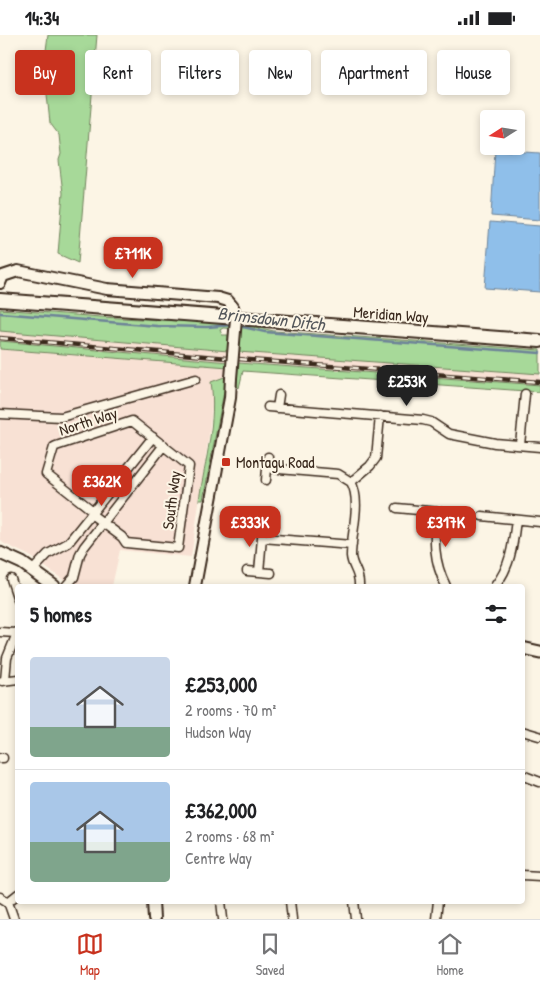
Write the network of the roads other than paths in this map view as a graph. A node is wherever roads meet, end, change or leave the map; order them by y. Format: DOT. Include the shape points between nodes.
graph roads {
  1 [pos="1,277"];
  2 [pos="0,300"];
  3 [pos="540,341"];
  4 [pos="196,379"];
  5 [pos="525,394"];
  6 [pos="279,395"];
  7 [pos="268,407"];
  8 [pos="278,408"];
  9 [pos="0,414"];
  10 [pos="380,416"];
  11 [pos="153,437"];
  12 [pos="164,445"];
  13 [pos="520,445"];
  14 [pos="540,447"];
  15 [pos="268,457"];
  16 [pos="267,468"];
  17 [pos="266,480"];
  18 [pos="350,482"];
  19 [pos="397,508"];
  20 [pos="92,512"];
  21 [pos="436,512"];
  22 [pos="471,515"];
  23 [pos="482,516"];
  24 [pos="516,519"];
  25 [pos="540,522"];
  26 [pos="104,524"];
  27 [pos="263,526"];
  28 [pos="262,538"];
  29 [pos="352,545"];
  30 [pos="0,553"];
  31 [pos="33,570"];
  32 [pos="247,571"];
  33 [pos="259,572"];
  34 [pos="271,573"];
  35 [pos="10,579"];
  36 [pos="51,584"];
  37 [pos="68,584"];
  38 [pos="195,584"];
  39 [pos="359,584"];
  40 [pos="445,584"];
  41 [pos="497,584"];
  42 [pos="15,592"];
  43 [pos="0,632"];
  44 [pos="15,632"];
  45 [pos="15,637"];
  46 [pos="525,649"];
  47 [pos="540,652"];
  48 [pos="3,681"];
  49 [pos="525,732"];
  50 [pos="539,736"];
  51 [pos="525,776"];
  52 [pos="540,782"];
  53 [pos="525,875"];
  54 [pos="540,876"];
  55 [pos="15,896"];
  56 [pos="0,897"];
  57 [pos="8,902"];
  58 [pos="152,904"];
  59 [pos="221,904"];
  60 [pos="290,904"];
  61 [pos="354,904"];
  62 [pos="438,904"];
  63 [pos="14,919"];
  64 [pos="154,919"];
  65 [pos="223,919"];
  66 [pos="292,919"];
  67 [pos="356,919"];
  68 [pos="436,919"];
  1 -- 38 [label="street, bridge" via="18,271 107,289 218,298 228,301 233,307 236,319 230,398"];
  2 -- 3 [label="main road, Meridian Way"];
  4 -- 9 [label="street" via="61,417"];
  5 -- 13 [label="street"];
  6 -- 8 [label="street"];
  7 -- 8 [label="street"];
  8 -- 10 [label="street"];
  10 -- 13 [label="street" via="428,421 450,434"];
  10 -- 18 [label="street" via="376,457"];
  11 -- 12 [label="street"];
  11 -- 20 [label="street"];
  11 -- 20 [label="street, North Way" via="132,421 54,447 46,474"];
  12 -- 26 [label="street"];
  12 -- 26 [label="street, South Way" via="189,466 178,547 130,545"];
  13 -- 14 [label="street"];
  15 -- 16 [label="street"];
  16 -- 17 [label="street"];
  16 -- 18 [label="street" via="338,474"];
  18 -- 29 [label="street" via="356,497"];
  19 -- 21 [label="street"];
  20 -- 26 [label="street"];
  20 -- 31 [label="street" via="68,543 48,554"];
  21 -- 22 [label="street"];
  21 -- 40 [label="street" via="435,553"];
  23 -- 24 [label="street"];
  24 -- 25 [label="street"];
  24 -- 41 [label="street" via="510,560"];
  26 -- 37 [label="street" via="84,547 74,577"];
  27 -- 28 [label="street"];
  28 -- 29 [label="street"];
  28 -- 33 [label="street"];
  29 -- 39 [label="street" via="351,559"];
  30 -- 31 [label="main road"];
  31 -- 36 [label="main road"];
  32 -- 33 [label="street"];
  33 -- 34 [label="street"];
  35 -- 42 [label="street"];
  43 -- 44 [label="street"];
  45 -- 48 [label="street"];
  46 -- 47 [label="main road"];
  49 -- 50 [label="street"];
  51 -- 52 [label="street"];
  53 -- 54 [label="street"];
  55 -- 57 [label="street"];
  56 -- 57 [label="street"];
  57 -- 63 [label="street"];
  58 -- 64 [label="street"];
  59 -- 65 [label="street"];
  60 -- 66 [label="street"];
  61 -- 67 [label="street"];
  62 -- 68 [label="street"];
}
